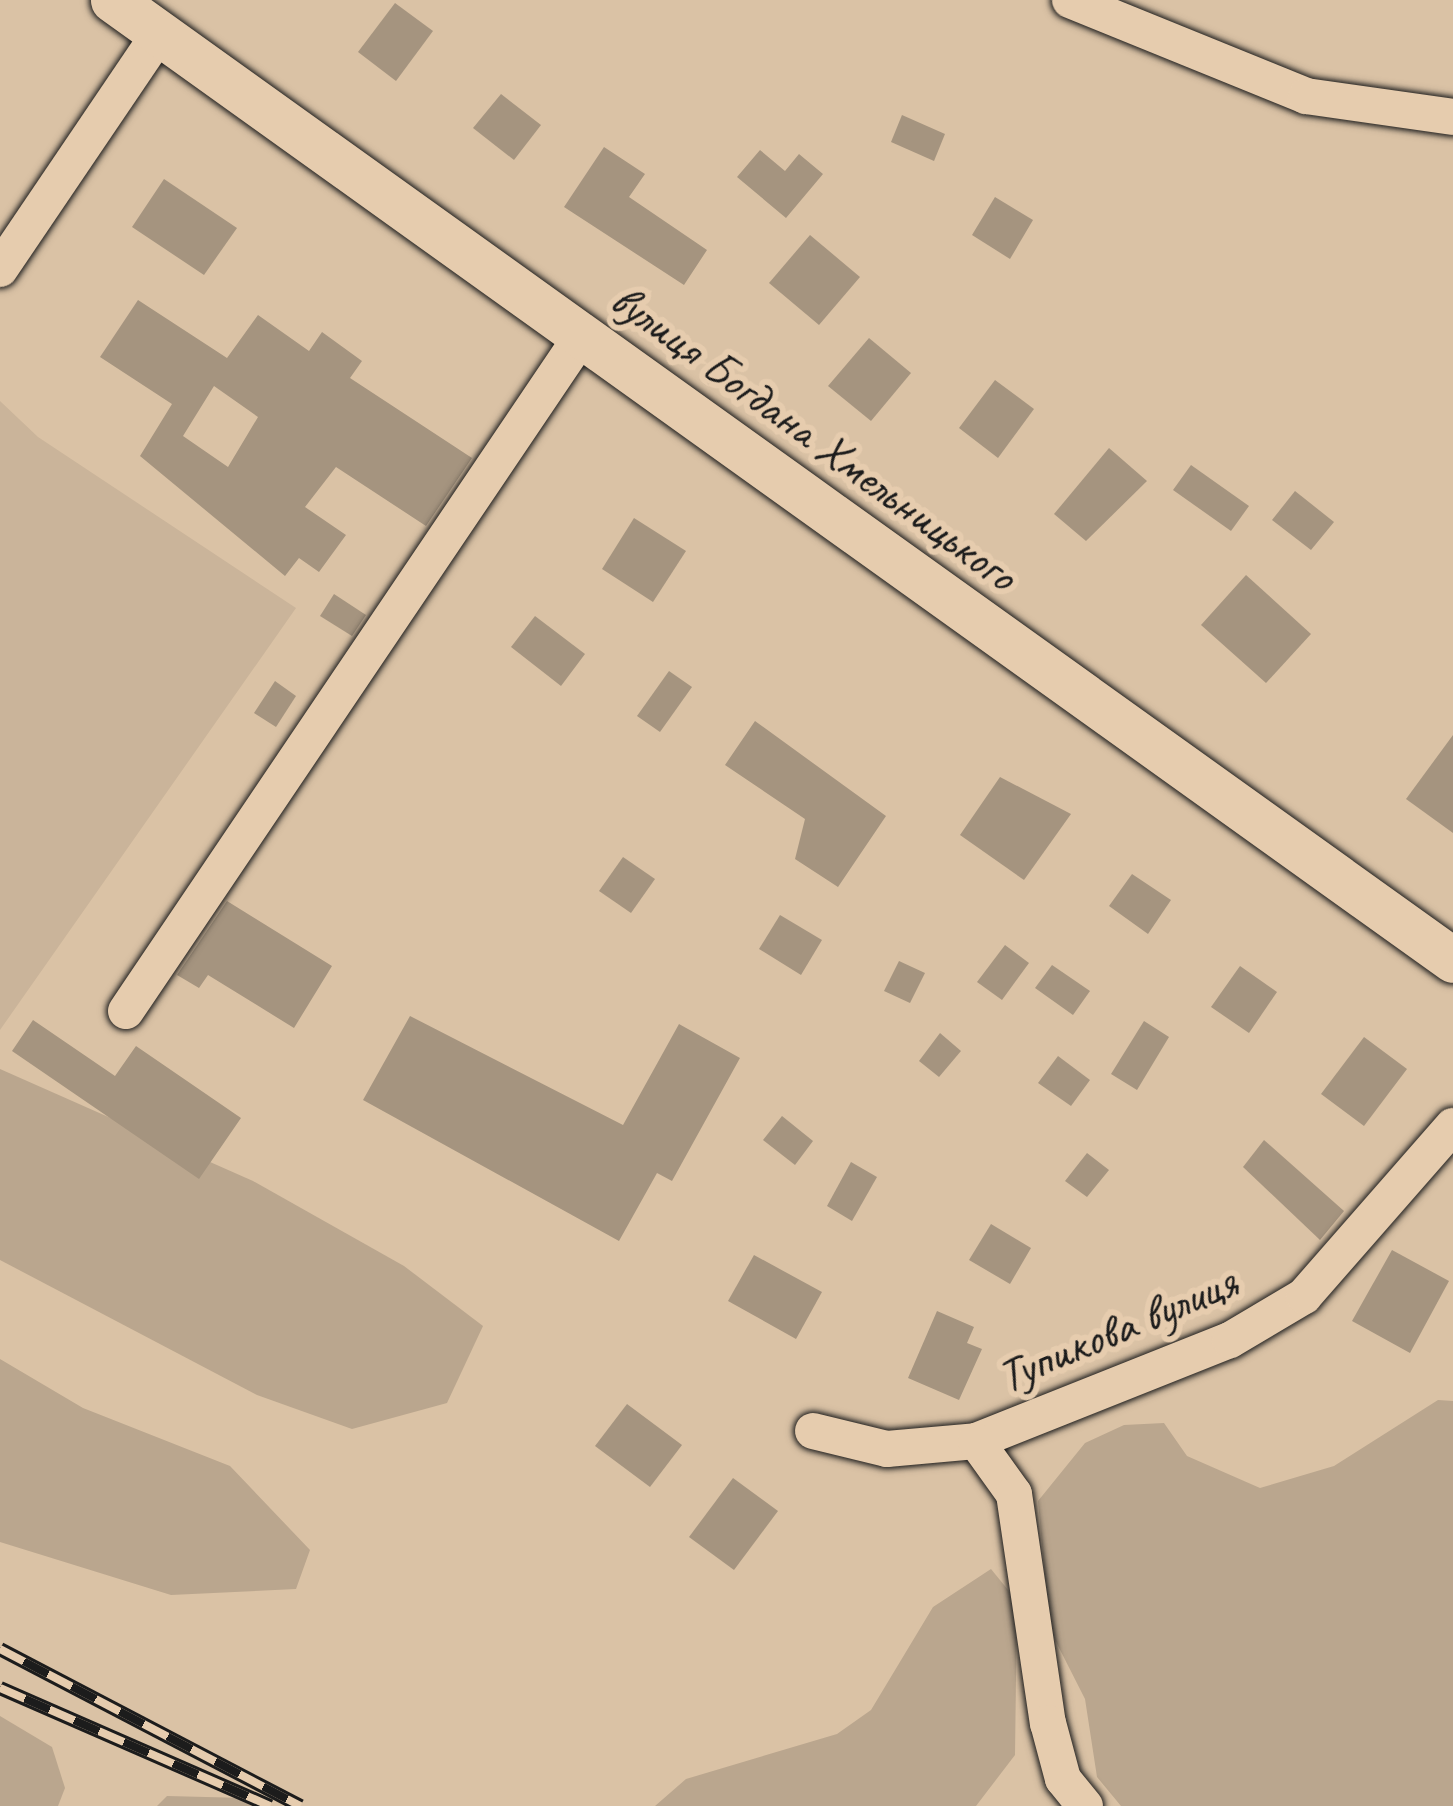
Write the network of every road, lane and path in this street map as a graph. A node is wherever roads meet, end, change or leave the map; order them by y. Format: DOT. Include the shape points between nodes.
graph roads {
  1 [pos="113,0"];
  2 [pos="1070,0"];
  3 [pos="159,34"];
  4 [pos="1453,117"];
  5 [pos="0,269"];
  6 [pos="581,337"];
  7 [pos="1453,960"];
  8 [pos="126,1011"];
  9 [pos="1453,1126"];
  10 [pos="813,1431"];
  11 [pos="976,1441"];
  12 [pos="1084,1806"];
  1 -- 3 [label="main road, вулиця Богдана Хмельницького"];
  2 -- 4 [label="street" via="1306,96"];
  3 -- 5 [label="street"];
  3 -- 6 [label="main road, вулиця Богдана Хмельницького"];
  6 -- 7 [label="main road, вулиця Богдана Хмельницького"];
  6 -- 8 [label="street"];
  9 -- 11 [label="street, Тупикова вулиця" via="1304,1296 1230,1340"];
  10 -- 11 [label="street, Тупикова вулиця" via="887,1449"];
  11 -- 12 [label="street" via="1014,1493 1048,1723 1063,1779"];
}
